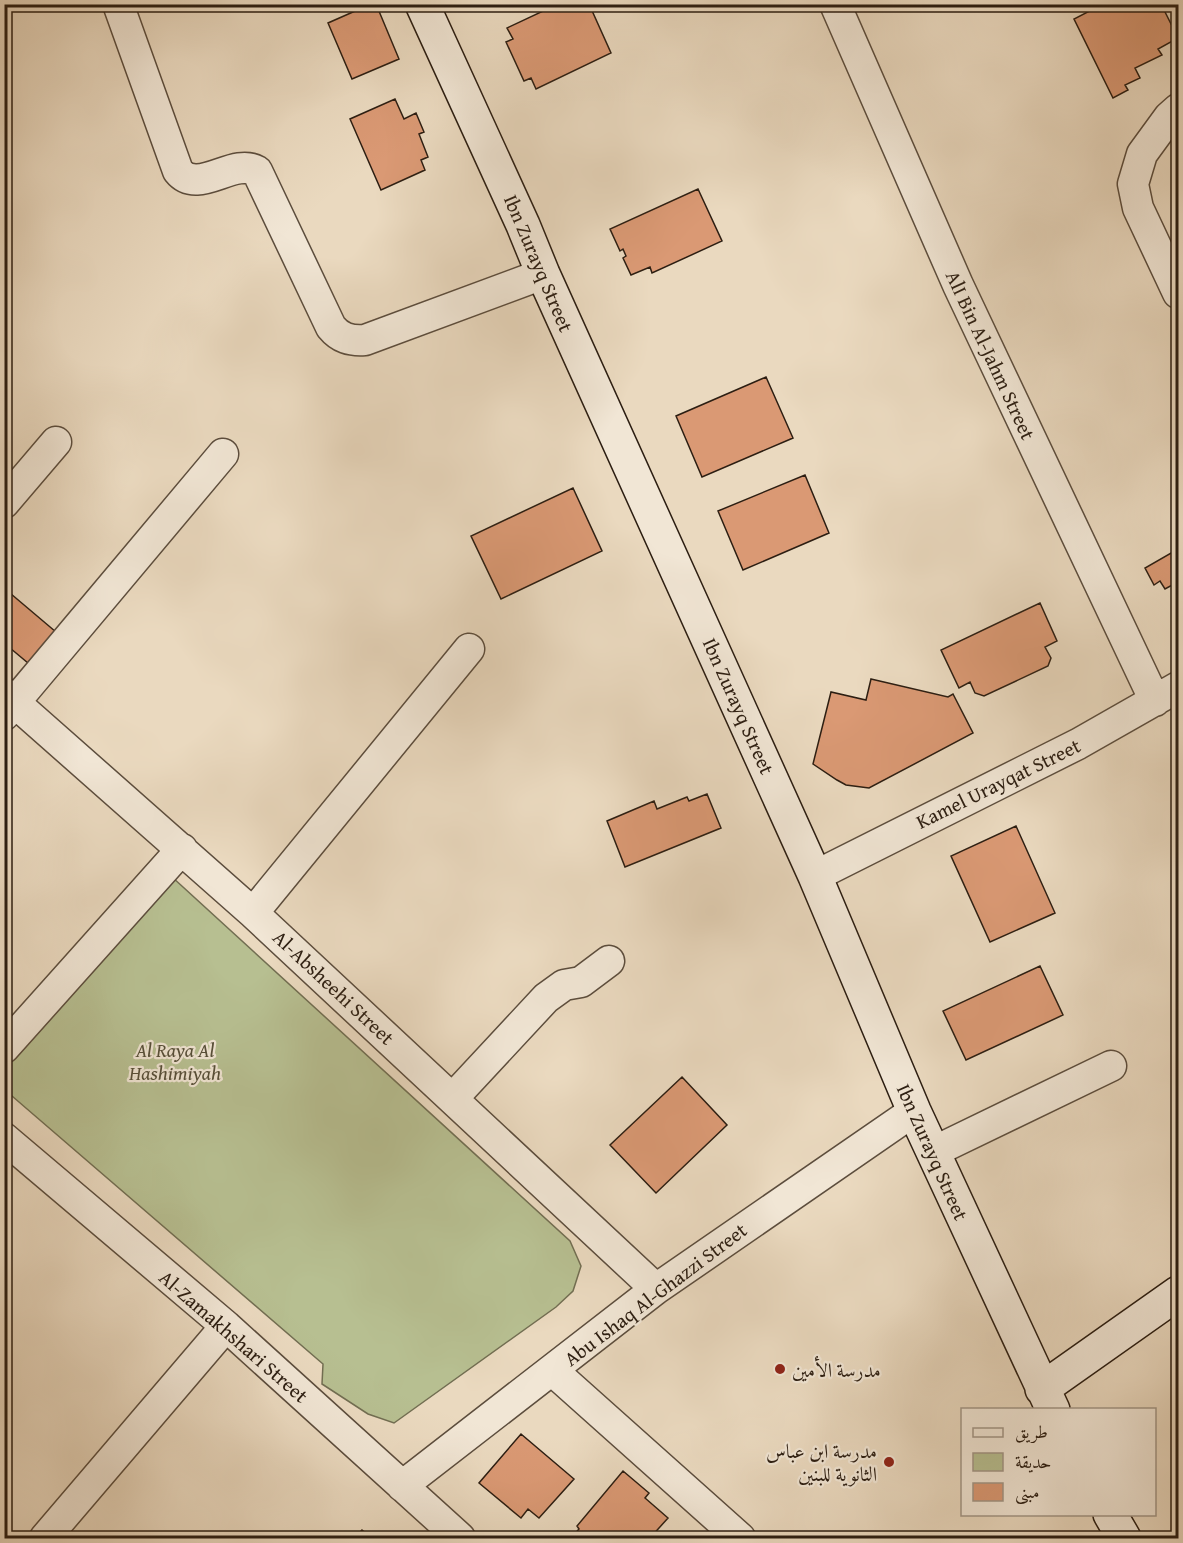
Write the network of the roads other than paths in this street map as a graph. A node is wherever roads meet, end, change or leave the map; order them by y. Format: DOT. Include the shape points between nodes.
graph roads {
  1 [pos="118,4"];
  2 [pos="422,4"];
  3 [pos="835,4"];
  4 [pos="1179,109"];
  5 [pos="543,274"];
  6 [pos="1179,293"];
  7 [pos="56,442"];
  8 [pos="223,454"];
  9 [pos="4,503"];
  10 [pos="469,649"];
  11 [pos="1167,694"];
  12 [pos="8,704"];
  13 [pos="182,849"];
  14 [pos="815,876"];
  15 [pos="253,913"];
  16 [pos="609,961"];
  17 [pos="4,1048"];
  18 [pos="1111,1066"];
  19 [pos="453,1098"];
  20 [pos="914,1111"];
  21 [pos="4,1138"];
  22 [pos="933,1152"];
  23 [pos="656,1289"];
  24 [pos="1179,1293"];
  25 [pos="226,1326"];
  26 [pos="553,1371"];
  27 [pos="1048,1399"];
  28 [pos="402,1486"];
  29 [pos="1111,1516"];
  30 [pos="45,1539"];
  31 [pos="460,1539"];
  32 [pos="740,1539"];
  33 [pos="1124,1539"];
  1 -- 5 [label="street" via="178,171 195,180 245,167 257,171 337,334 353,341 365,340"];
  2 -- 5 [label="street, Ibn Zurayq Street"];
  3 -- 11 [label="street, AlI Bin Al-Jahm Street" via="958,285"];
  4 -- 6 [label="street" via="1142,154 1133,184 1138,208"];
  5 -- 14 [label="street, Ibn Zurayq Street"];
  7 -- 9 [label="street"];
  8 -- 12 [label="street"];
  10 -- 15 [label="street"];
  11 -- 14 [label="street, Kamel Urayqat Street" via="1078,744"];
  12 -- 13 [label="street, Al-Absheehi Street"];
  13 -- 15 [label="street, Al-Absheehi Street"];
  13 -- 17 [label="street"];
  14 -- 20 [label="street, Ibn Zurayq Street"];
  15 -- 19 [label="street, Al-Absheehi Street"];
  16 -- 19 [label="street" via="581,982 564,985 546,998"];
  18 -- 22 [label="street"];
  19 -- 23 [label="street, Al-Absheehi Street"];
  20 -- 22 [label="street, Ibn Zurayq Street"];
  20 -- 23 [label="street, Abu Ishaq Al-Ghazzi Street"];
  21 -- 25 [label="street, Al-Zamakhshari Street"];
  22 -- 27 [label="street, Ibn Zurayq Street"];
  23 -- 26 [label="street, Abu Ishaq Al-Ghazzi Street"];
  24 -- 27 [label="street"];
  25 -- 28 [label="street, Al-Zamakhshari Street"];
  25 -- 30 [label="street"];
  26 -- 28 [label="street, Abu Ishaq Al-Ghazzi Street"];
  26 -- 32 [label="street"];
  28 -- 31 [label="street, Al-Zamakhshari Street"];
  29 -- 33 [label="street"];
}
